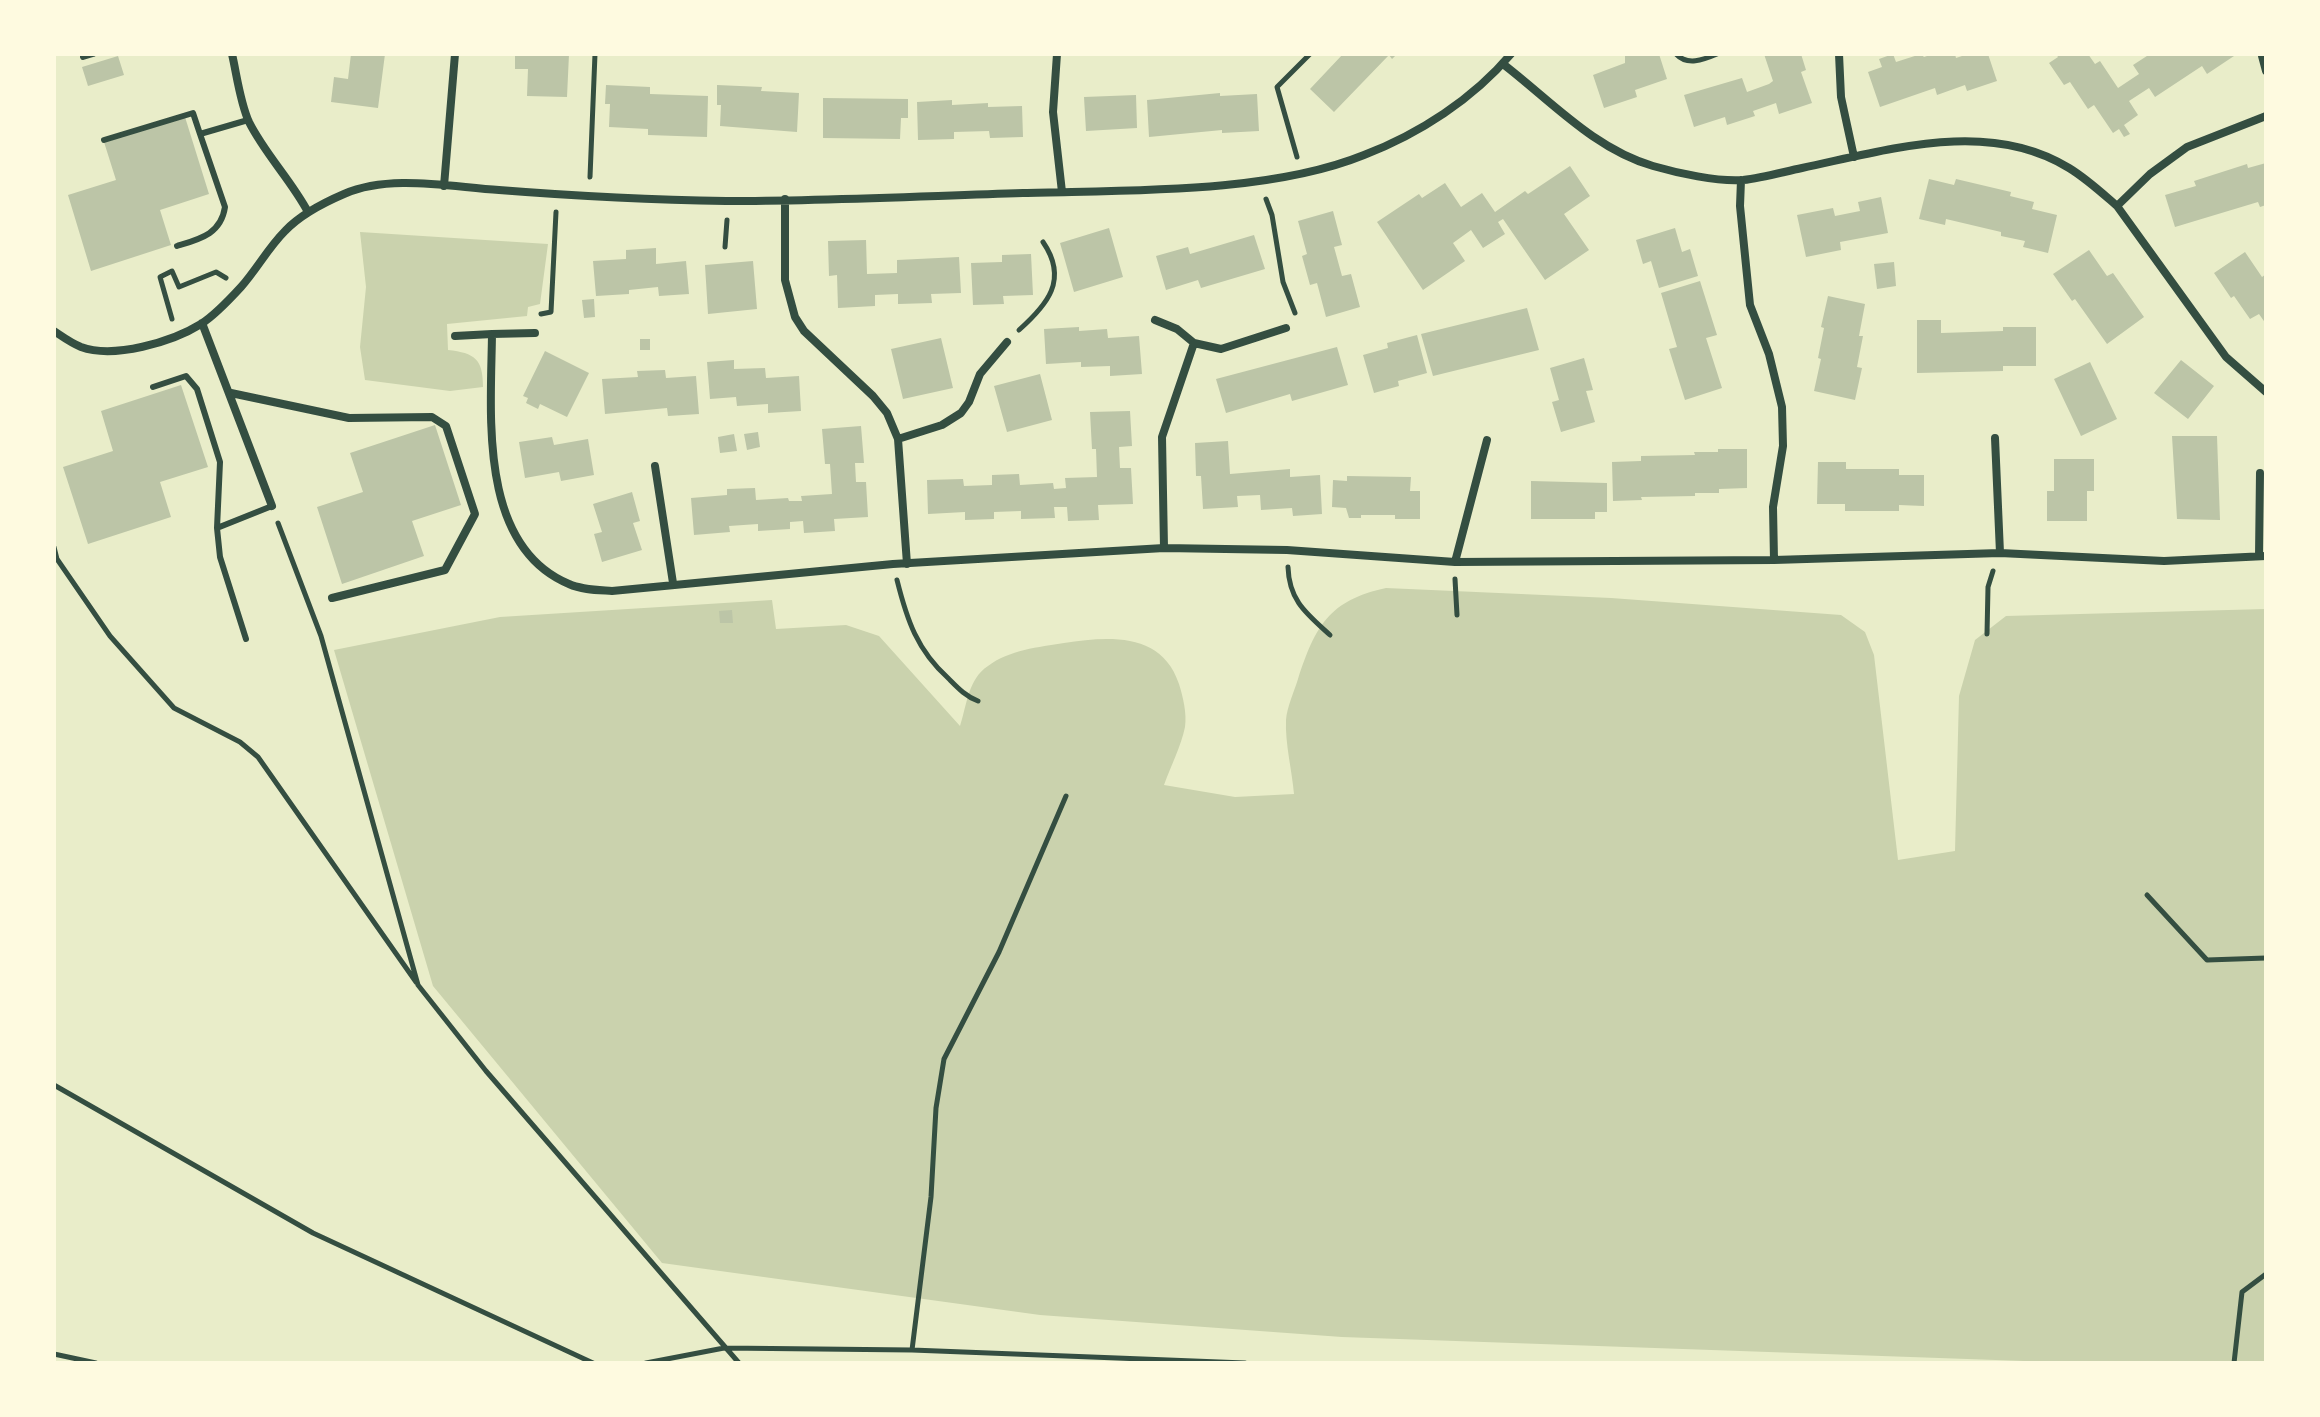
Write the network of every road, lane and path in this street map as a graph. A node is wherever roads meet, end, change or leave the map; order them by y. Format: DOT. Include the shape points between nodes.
graph roads {
  1 [pos="93,54"];
  2 [pos="232,54"];
  3 [pos="455,54"];
  4 [pos="595,54"];
  5 [pos="1057,54"];
  6 [pos="1310,54"];
  7 [pos="1511,54"];
  8 [pos="1676,54"];
  9 [pos="1717,54"];
  10 [pos="1839,54"];
  11 [pos="2262,56"];
  12 [pos="83,57"];
  13 [pos="1503,64"];
  14 [pos="2266,71"];
  15 [pos="2266,116"];
  16 [pos="248,120"];
  17 [pos="200,134"];
  18 [pos="104,140"];
  19 [pos="1854,157"];
  20 [pos="1302,173"];
  21 [pos="1258,180"];
  22 [pos="1741,180"];
  23 [pos="444,186"];
  24 [pos="1062,192"];
  25 [pos="558,194"];
  26 [pos="589,198"];
  27 [pos="785,199"];
  28 [pos="728,201"];
  29 [pos="2117,206"];
  30 [pos="308,212"];
  31 [pos="1043,242"];
  32 [pos="177,246"];
  33 [pos="725,247"];
  34 [pos="241,287"];
  35 [pos="167,298"];
  36 [pos="1155,320"];
  37 [pos="202,323"];
  38 [pos="1286,328"];
  39 [pos="54,331"];
  40 [pos="535,333"];
  41 [pos="492,334"];
  42 [pos="455,336"];
  43 [pos="1007,342"];
  44 [pos="1194,343"];
  45 [pos="153,387"];
  46 [pos="2266,392"];
  47 [pos="231,393"];
  48 [pos="1995,438"];
  49 [pos="898,439"];
  50 [pos="1487,440"];
  51 [pos="655,466"];
  52 [pos="2260,473"];
  53 [pos="272,506"];
  54 [pos="217,528"];
  55 [pos="54,547"];
  56 [pos="1164,548"];
  57 [pos="1287,550"];
  58 [pos="2000,553"];
  59 [pos="2263,556"];
  60 [pos="56,559"];
  61 [pos="1774,560"];
  62 [pos="1455,562"];
  63 [pos="893,564"];
  64 [pos="907,564"];
  65 [pos="673,583"];
  66 [pos="332,598"];
  67 [pos="1457,615"];
  68 [pos="1987,634"];
  69 [pos="1330,635"];
  70 [pos="246,639"];
  71 [pos="978,701"];
  72 [pos="1066,796"];
  73 [pos="2147,895"];
  74 [pos="2266,958"];
  75 [pos="418,985"];
  76 [pos="54,1085"];
  77 [pos="2266,1274"];
  78 [pos="724,1348"];
  79 [pos="912,1350"];
  80 [pos="54,1354"];
  81 [pos="96,1363"];
  82 [pos="593,1363"];
  83 [pos="646,1363"];
  84 [pos="738,1363"];
  85 [pos="1245,1363"];
  86 [pos="2234,1363"];
  1 -- 12 [label="lane"];
  2 -- 16 [label="street"];
  3 -- 23 [label="street"];
  4 -- 26 [label="path"];
  5 -- 24 [label="street" via="1053,112"];
  6 -- 20 [label="path" via="1277,87"];
  7 -- 13 [label="street"];
  8 -- 9 [label="path" via="1692,62"];
  10 -- 19 [label="street" via="1841,97"];
  11 -- 14 [label="street"];
  13 -- 20 [label="street" via="1473,93 1404,137 1364,156"];
  13 -- 22 [label="street" via="1612,149 1653,166"];
  15 -- 29 [label="street" via="2187,147"];
  16 -- 17 [label="lane"];
  16 -- 30 [label="street"];
  17 -- 18 [label="lane" via="193,113"];
  17 -- 32 [label="lane" via="224,216 205,237"];
  19 -- 22 [label="street"];
  19 -- 29 [label="street" via="1931,143 1993,143 2052,159"];
  20 -- 21 [label="street"];
  21 -- 24 [label="street"];
  21 -- 38 [label="path" via="1299,324"];
  22 -- 61 [label="street" via="1750,305 1782,407"];
  23 -- 25 [label="street"];
  23 -- 30 [label="street" via="375,186 348,192"];
  24 -- 27 [label="street"];
  25 -- 26 [label="street"];
  25 -- 40 [label="path" via="551,312 540,314"];
  26 -- 28 [label="street"];
  27 -- 28 [label="street"];
  27 -- 49 [label="street" via="785,280 795,317 873,396"];
  28 -- 33 [label="path"];
  29 -- 46 [label="street" via="2226,357"];
  30 -- 34 [label="street" via="284,231"];
  31 -- 43 [label="path" via="1054,268 1051,296"];
  34 -- 35 [label="path" via="216,272 179,287 172,271 160,277"];
  34 -- 37 [label="street"];
  36 -- 44 [label="street"];
  37 -- 39 [label="street" via="144,346 108,352 83,348"];
  37 -- 47 [label="street"];
  38 -- 44 [label="street" via="1221,349"];
  40 -- 41 [label="street"];
  41 -- 42 [label="street"];
  41 -- 65 [label="street" via="495,475 514,530 531,559 584,589"];
  43 -- 49 [label="street" via="980,374 961,413"];
  44 -- 56 [label="street" via="1162,437"];
  45 -- 54 [label="lane" via="186,376 197,389 220,462"];
  47 -- 53 [label="street"];
  47 -- 66 [label="street" via="349,418 432,417 446,426 475,514 445,570"];
  48 -- 58 [label="street"];
  49 -- 64 [label="street"];
  50 -- 62 [label="street"];
  51 -- 65 [label="street"];
  52 -- 59 [label="street"];
  53 -- 54 [label="lane"];
  53 -- 75 [label="path" via="321,636"];
  54 -- 70 [label="lane" via="220,557"];
  55 -- 60 [label="path"];
  56 -- 57 [label="street"];
  56 -- 64 [label="street"];
  57 -- 62 [label="street"];
  57 -- 69 [label="path" via="1288,579 1301,610"];
  58 -- 59 [label="street" via="2164,561"];
  58 -- 61 [label="street"];
  58 -- 68 [label="path" via="1988,587"];
  60 -- 75 [label="path" via="110,636 174,708 258,757"];
  61 -- 62 [label="street"];
  62 -- 67 [label="path"];
  63 -- 64 [label="street"];
  63 -- 65 [label="street"];
  63 -- 71 [label="path" via="907,620 930,662"];
  72 -- 79 [label="path" via="999,952 944,1059"];
  73 -- 74 [label="path" via="2207,960"];
  75 -- 78 [label="path"];
  76 -- 82 [label="path" via="313,1233"];
  77 -- 86 [label="path" via="2242,1292"];
  78 -- 79 [label="path"];
  78 -- 83 [label="path"];
  78 -- 84 [label="path"];
  79 -- 85 [label="path"];
  80 -- 81 [label="path"];
}
